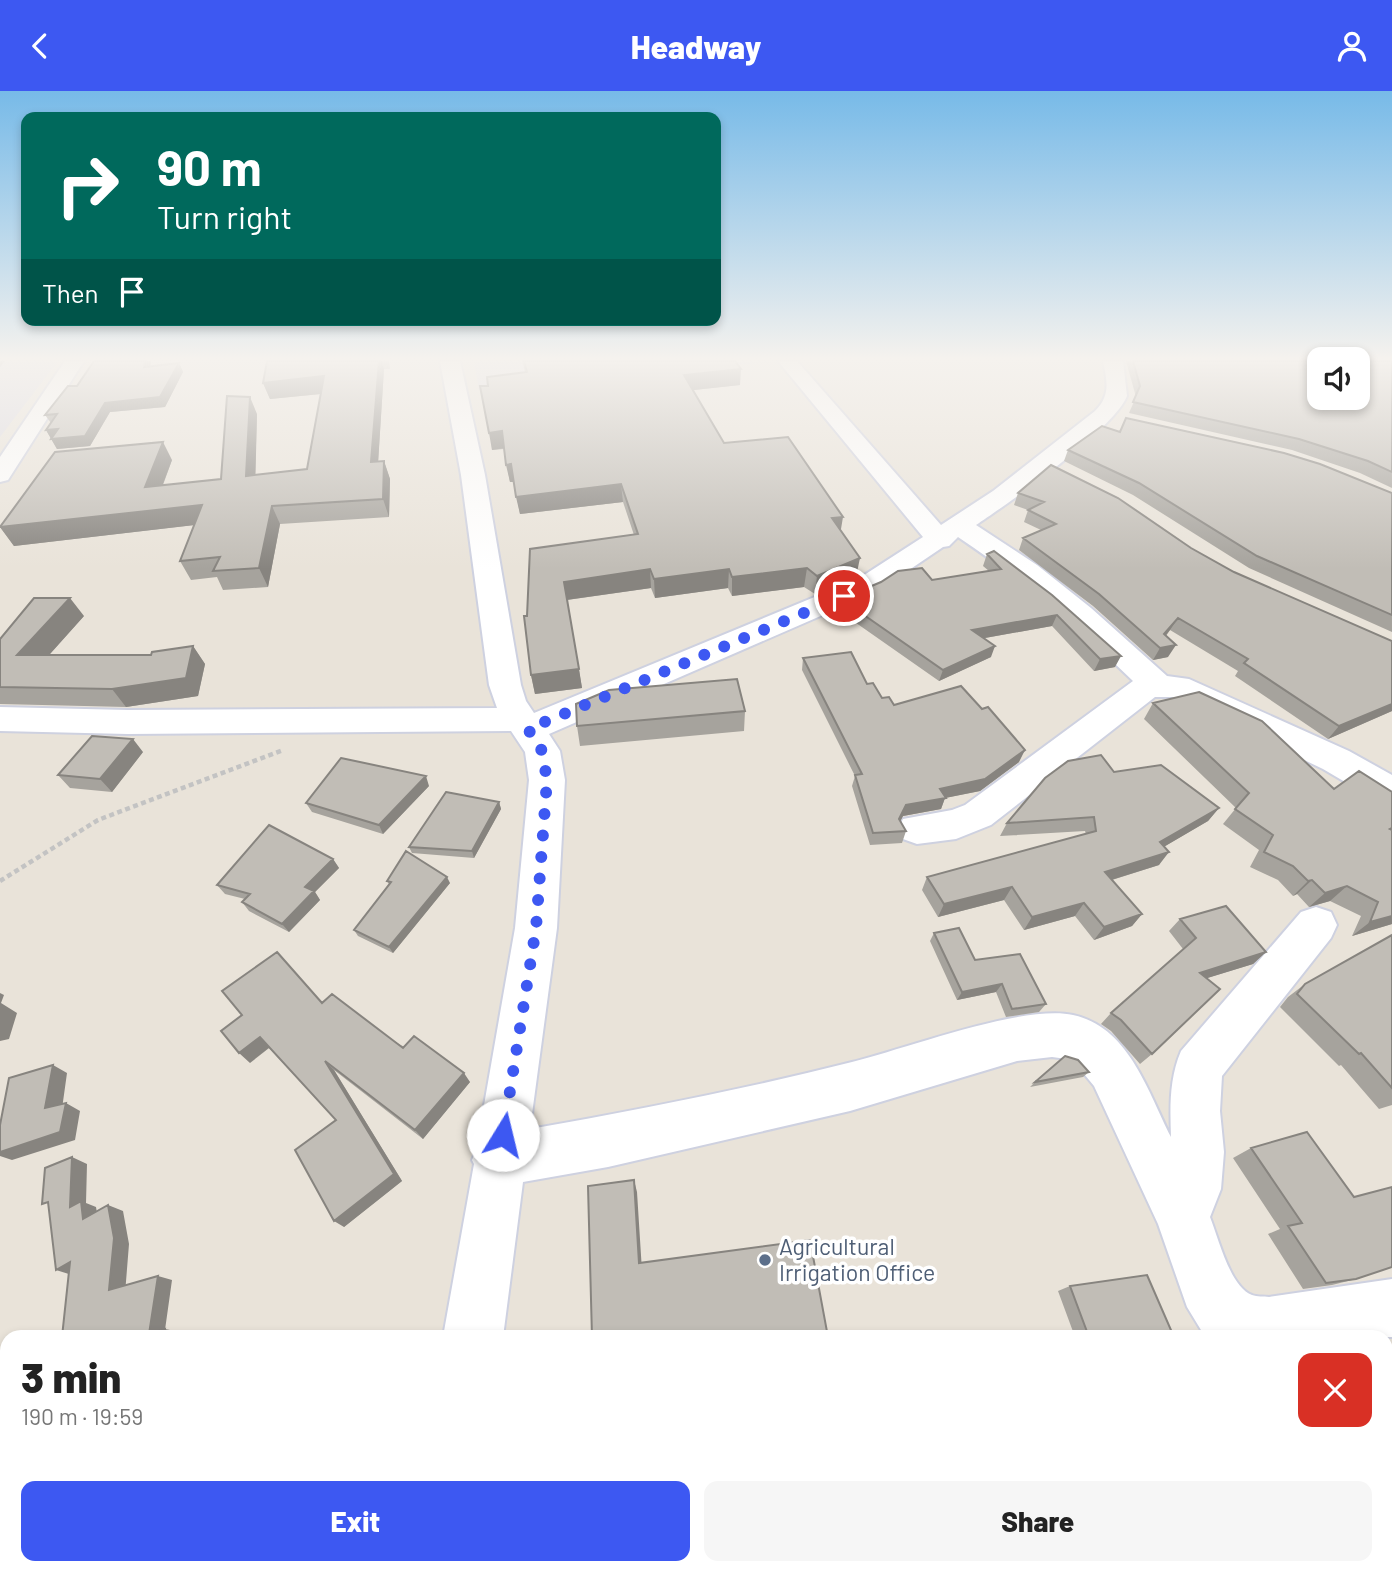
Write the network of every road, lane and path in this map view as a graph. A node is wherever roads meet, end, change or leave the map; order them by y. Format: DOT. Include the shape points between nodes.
graph roads {
  1 [pos="29,430"];
  2 [pos="463,430"];
  3 [pos="853,430"];
  4 [pos="1101,430"];
  5 [pos="0,475"];
  6 [pos="949,532"];
  7 [pos="1157,685"];
  8 [pos="0,719"];
  9 [pos="524,724"];
  10 [pos="291,747"];
  11 [pos="1392,792"];
  12 [pos="917,829"];
  13 [pos="0,881"];
  14 [pos="1316,925"];
  15 [pos="498,1160"];
  16 [pos="1183,1217"];
  17 [pos="1392,1308"];
  18 [pos="474,1330"];
  1 -- 5 [label="street"];
  2 -- 9 [label="street" via="505,685"];
  3 -- 6 [label="street"];
  4 -- 6 [label="street" via="1055,469 1002,496"];
  6 -- 7 [label="street" via="1027,571"];
  6 -- 9 [label="street" via="868,585"];
  7 -- 11 [label="street" via="1178,687 1209,700"];
  7 -- 12 [label="street" via="1135,694 978,815 956,824"];
  8 -- 9 [label="street"];
  9 -- 15 [label="street" via="542,751 547,780 536,928"];
  10 -- 13 [label="path" via="98,820"];
  14 -- 16 [label="street" via="1198,1067 1198,1152 1194,1189"];
  15 -- 16 [label="street" via="849,1087 1017,1039 1052,1035 1073,1037 1092,1047 1111,1069"];
  15 -- 18 [label="street"];
  16 -- 17 [label="street" via="1206,1287 1222,1309 1242,1324 1269,1326"];
}
